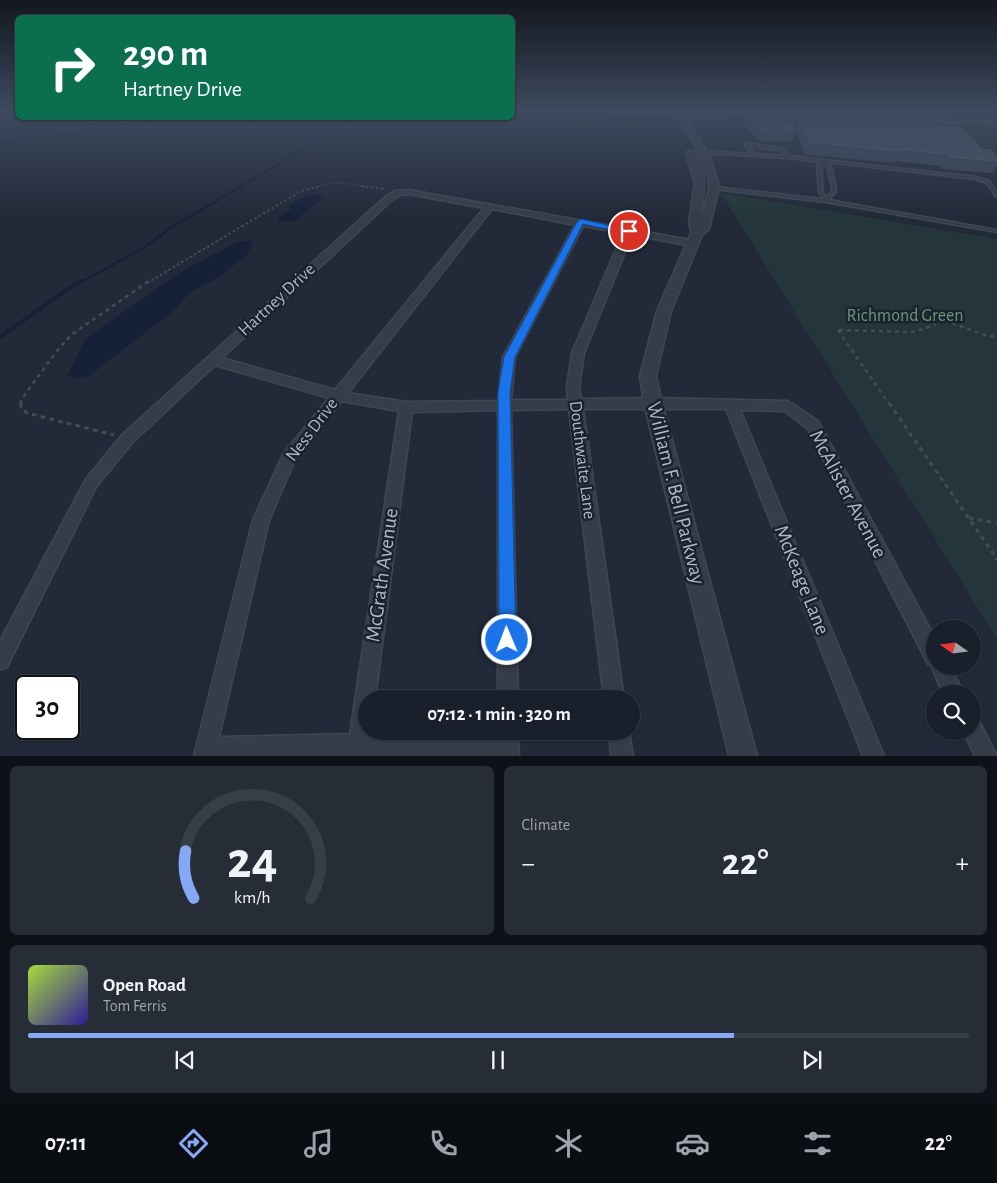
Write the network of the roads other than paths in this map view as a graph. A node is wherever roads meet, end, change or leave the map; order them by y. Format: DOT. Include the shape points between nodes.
graph roads {
  1 [pos="687,146"];
  2 [pos="747,146"];
  3 [pos="760,146"];
  4 [pos="705,148"];
  5 [pos="753,155"];
  6 [pos="789,157"];
  7 [pos="823,161"];
  8 [pos="700,187"];
  9 [pos="714,188"];
  10 [pos="997,196"];
  11 [pos="826,201"];
  12 [pos="490,206"];
  13 [pos="581,222"];
  14 [pos="629,231"];
  15 [pos="997,231"];
  16 [pos="695,238"];
  17 [pos="213,360"];
  18 [pos="338,396"];
  19 [pos="653,403"];
  20 [pos="574,404"];
  21 [pos="505,405"];
  22 [pos="731,405"];
  23 [pos="406,407"];
  24 [pos="926,640"];
  25 [pos="0,660"];
  26 [pos="508,690"];
  27 [pos="613,690"];
  28 [pos="620,740"];
  29 [pos="978,740"];
  30 [pos="359,744"];
  31 [pos="508,744"];
  32 [pos="205,752"];
  33 [pos="622,756"];
  34 [pos="744,756"];
  35 [pos="874,756"];
  36 [pos="987,756"];
  1 -- 8 [label="street, William F. Bell Parkway" via="695,160"];
  2 -- 5 [label="lane"];
  3 -- 6 [label="lane" via="783,150"];
  4 -- 5 [label="lane"];
  4 -- 9 [label="street"];
  5 -- 6 [label="lane"];
  6 -- 7 [label="lane"];
  7 -- 10 [label="lane" via="976,178 988,182"];
  7 -- 11 [label="lane" via="819,166 821,193"];
  7 -- 11 [label="lane" via="829,166 834,188"];
  8 -- 9 [label="street"];
  8 -- 16 [label="street, William F. Bell Parkway"];
  9 -- 11 [label="lane"];
  9 -- 16 [label="street, William F. Bell Parkway" via="703,228"];
  11 -- 15 [label="lane"];
  12 -- 13 [label="street"];
  12 -- 17 [label="street, Hartney Drive" via="409,192 389,198"];
  12 -- 18 [label="street, Ness Drive"];
  13 -- 14 [label="street"];
  13 -- 21 [label="street" via="509,357"];
  14 -- 16 [label="street"];
  14 -- 20 [label="street, Douthwaite Lane" via="578,353"];
  16 -- 19 [label="street, William F. Bell Parkway" via="664,311 648,376"];
  17 -- 18 [label="street, McAlister Avenue"];
  17 -- 25 [label="street, Hartney Drive" via="127,439 91,483"];
  18 -- 23 [label="street, McAlister Avenue"];
  18 -- 32 [label="street, Ness Drive" via="289,457 261,520"];
  19 -- 20 [label="street, McAlister Avenue"];
  19 -- 22 [label="street, McAlister Avenue"];
  19 -- 34 [label="street, William F. Bell Parkway"];
  20 -- 21 [label="street, McAlister Avenue"];
  20 -- 27 [label="street, Douthwaite Lane"];
  21 -- 23 [label="street, McAlister Avenue"];
  21 -- 26 [label="street"];
  22 -- 24 [label="street, McAlister Avenue" via="788,406 813,425"];
  22 -- 35 [label="street, McKeage Lane"];
  23 -- 30 [label="street, McGrath Avenue"];
  28 -- 33 [label="street"];
  29 -- 36 [label="street"];
  30 -- 31 [label="street"];
  30 -- 32 [label="street"];
}
